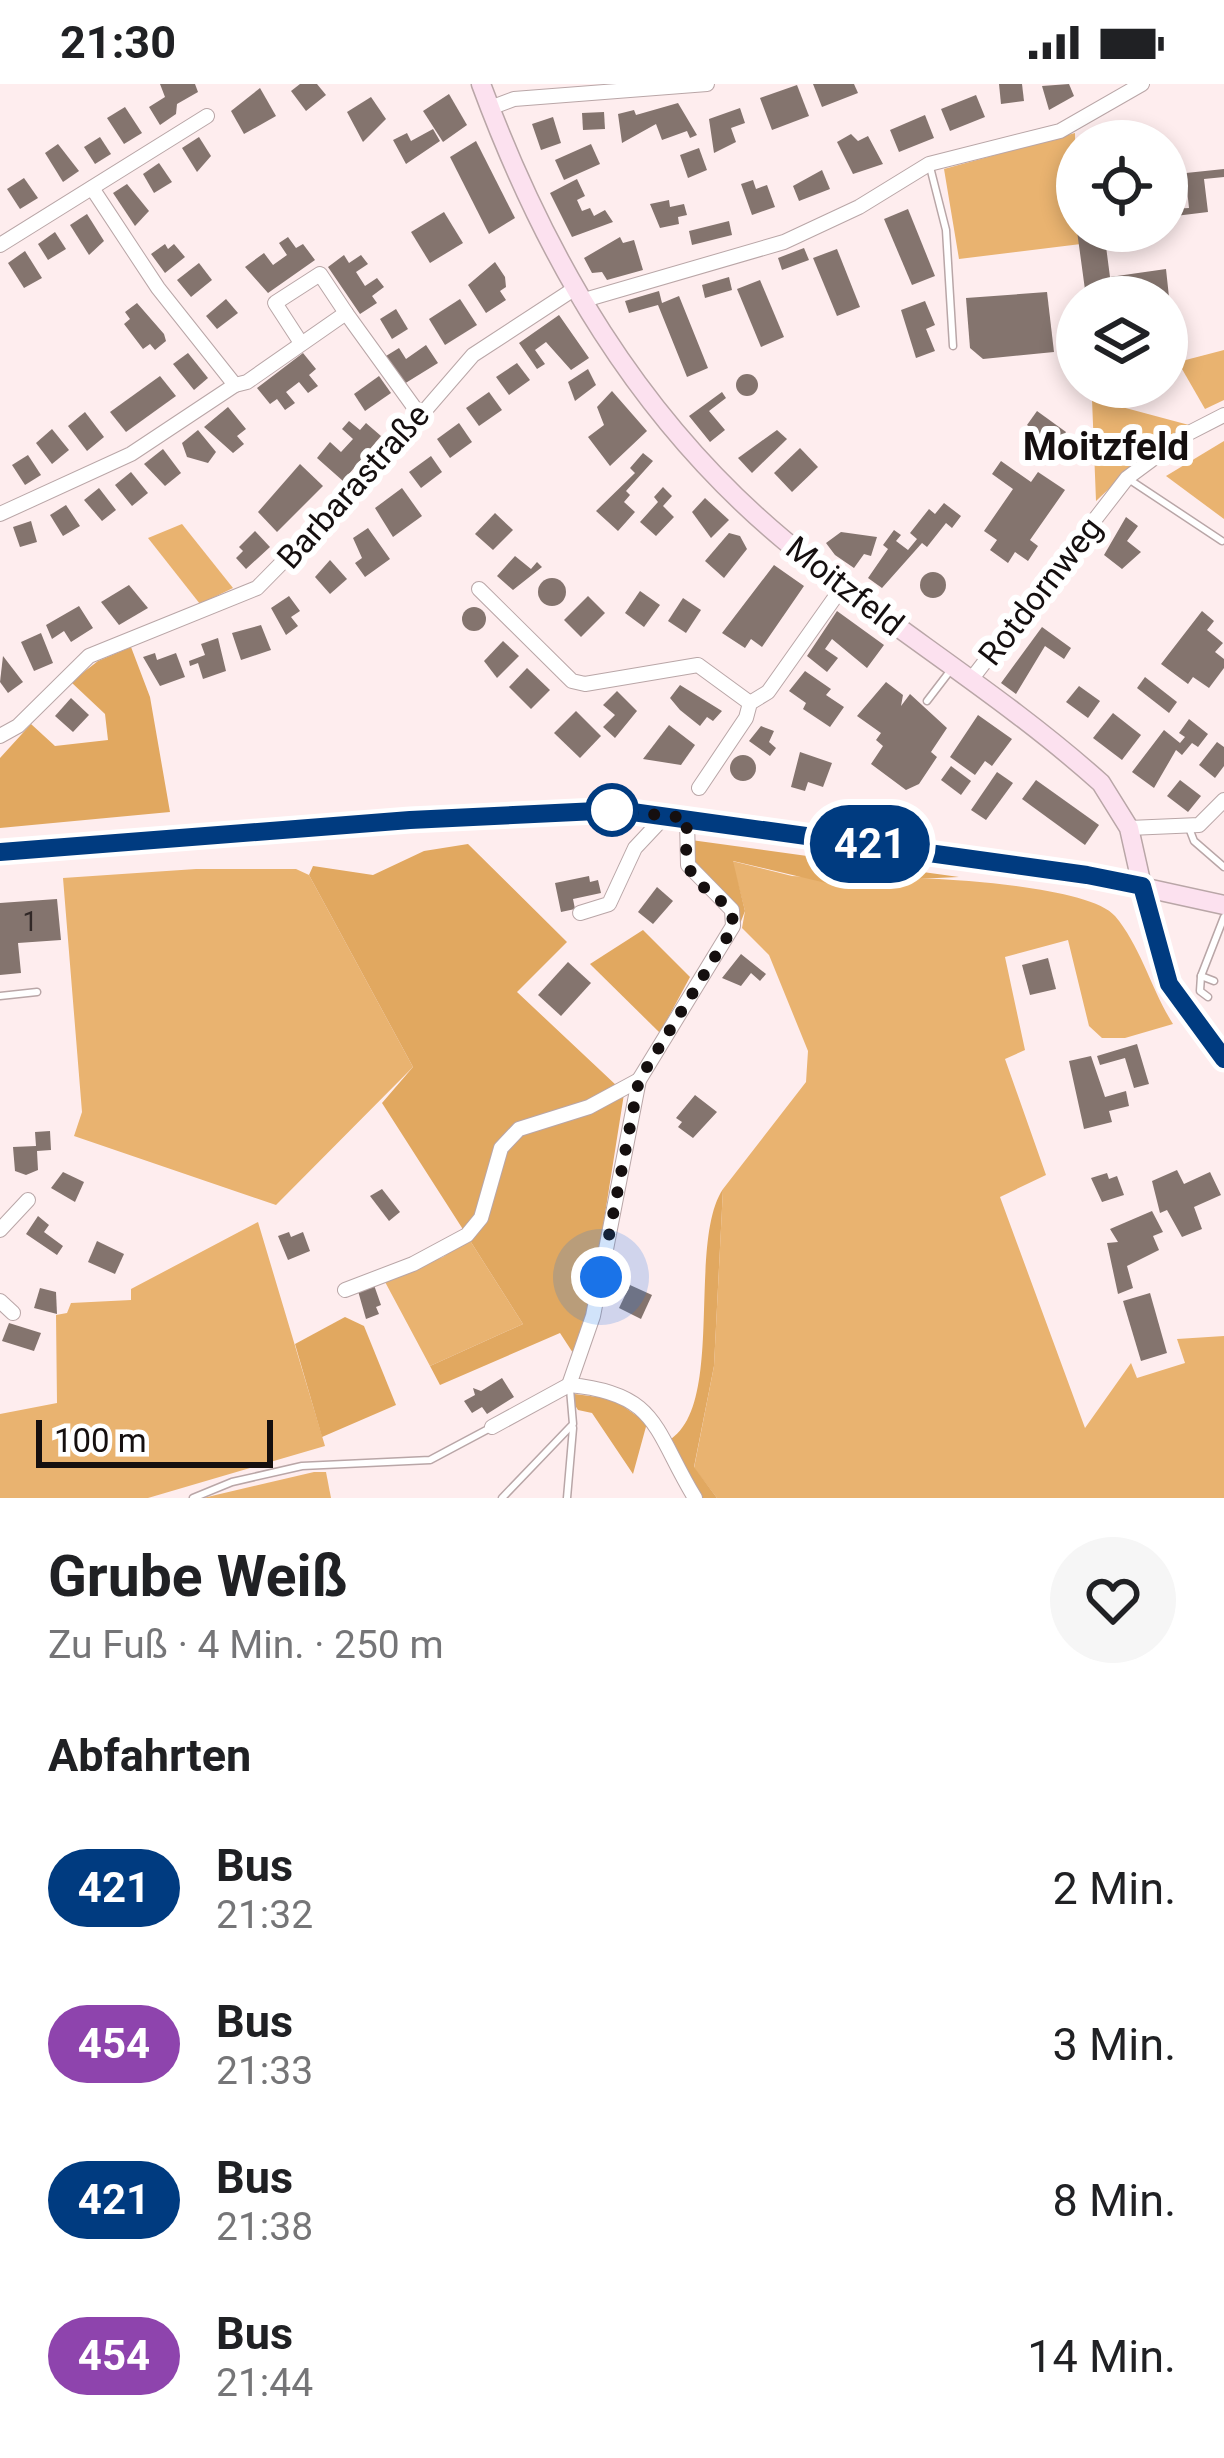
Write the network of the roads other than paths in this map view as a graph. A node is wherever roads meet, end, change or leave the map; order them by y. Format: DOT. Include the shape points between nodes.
graph roads {
  1 [pos="481,84"];
  2 [pos="707,84"];
  3 [pos="1142,84"];
  4 [pos="490,108"];
  5 [pos="207,116"];
  6 [pos="929,164"];
  7 [pos="92,188"];
  8 [pos="0,245"];
  9 [pos="578,295"];
  10 [pos="346,313"];
  11 [pos="302,344"];
  12 [pos="953,346"];
  13 [pos="241,384"];
  14 [pos="419,414"];
  15 [pos="1224,415"];
  16 [pos="1127,478"];
  17 [pos="0,514"];
  18 [pos="1222,541"];
  19 [pos="843,586"];
  20 [pos="478,590"];
  21 [pos="952,668"];
  22 [pos="970,681"];
  23 [pos="927,701"];
  24 [pos="750,703"];
  25 [pos="0,736"];
  26 [pos="699,788"];
  27 [pos="1224,800"];
  28 [pos="677,816"];
  29 [pos="1129,828"];
  30 [pos="1189,829"];
  31 [pos="0,852"];
  32 [pos="1224,867"];
  33 [pos="1142,886"];
  34 [pos="1224,905"];
  35 [pos="580,913"];
  36 [pos="1224,917"];
  37 [pos="1215,938"];
  38 [pos="1224,942"];
  39 [pos="1210,952"];
  40 [pos="1223,957"];
  41 [pos="1201,976"];
  42 [pos="1214,981"];
  43 [pos="38,992"];
  44 [pos="0,996"];
  45 [pos="1208,997"];
  46 [pos="1224,1059"];
  47 [pos="639,1080"];
  48 [pos="28,1200"];
  49 [pos="0,1230"];
  50 [pos="345,1290"];
  51 [pos="0,1301"];
  52 [pos="13,1313"];
  53 [pos="569,1385"];
  54 [pos="573,1424"];
  55 [pos="492,1427"];
  56 [pos="193,1498"];
  57 [pos="502,1498"];
  58 [pos="567,1498"];
  59 [pos="695,1498"];
  1 -- 4 [label="main road, Moitzfeld"];
  2 -- 4 [label="street" via="514,99"];
  3 -- 6 [label="street, Barbarastraße" via="1060,131"];
  4 -- 9 [label="main road, Moitzfeld"];
  5 -- 7 [label="street"];
  6 -- 9 [label="street, Barbarastraße" via="784,242"];
  6 -- 12 [label="lane" via="946,230"];
  7 -- 8 [label="street"];
  7 -- 13 [label="street" via="158,288"];
  9 -- 14 [label="street, Barbarastraße" via="472,356"];
  9 -- 19 [label="main road, Moitzfeld" via="688,447"];
  10 -- 11 [label="street"];
  10 -- 11 [label="street" via="320,274 274,303"];
  10 -- 14 [label="street"];
  11 -- 13 [label="street"];
  13 -- 17 [label="street" via="131,454"];
  14 -- 25 [label="street, Barbarastraße" via="257,588 89,656"];
  15 -- 16 [label="street, Rotdornweg"];
  16 -- 18 [label="lane"];
  16 -- 22 [label="street, Rotdornweg"];
  19 -- 21 [label="main road, Moitzfeld"];
  19 -- 24 [label="street" via="768,692"];
  20 -- 24 [label="street" via="572,681 698,665"];
  21 -- 22 [label="main road, Moitzfeld"];
  21 -- 23 [label="lane"];
  22 -- 29 [label="main road, Moitzfeld" via="1101,783"];
  24 -- 26 [label="street"];
  27 -- 30 [label="street"];
  28 -- 31 [label="main road" via="521,812"];
  28 -- 33 [label="main road"];
  28 -- 35 [label="street" via="635,848 609,904"];
  28 -- 47 [label="street" via="688,865 724,900 734,926"];
  29 -- 30 [label="street"];
  29 -- 33 [label="main road, Moitzfeld"];
  30 -- 32 [label="lane"];
  33 -- 34 [label="main road"];
  33 -- 46 [label="street, Moitzfeld" via="1169,984"];
  36 -- 37 [label="lane"];
  37 -- 38 [label="lane"];
  37 -- 39 [label="lane"];
  39 -- 40 [label="lane"];
  39 -- 41 [label="lane"];
  41 -- 42 [label="lane"];
  41 -- 45 [label="lane" via="1200,992"];
  43 -- 44 [label="lane"];
  47 -- 50 [label="street" via="519,1130 501,1148 481,1218 467,1235"];
  47 -- 53 [label="street" via="593,1316"];
  48 -- 49 [label="street"];
  51 -- 52 [label="street"];
  53 -- 54 [label="lane"];
  53 -- 55 [label="street"];
  53 -- 59 [label="street" via="613,1389 639,1406"];
  54 -- 57 [label="lane"];
  54 -- 58 [label="lane"];
  55 -- 56 [label="lane" via="430,1460 302,1466"];
}
